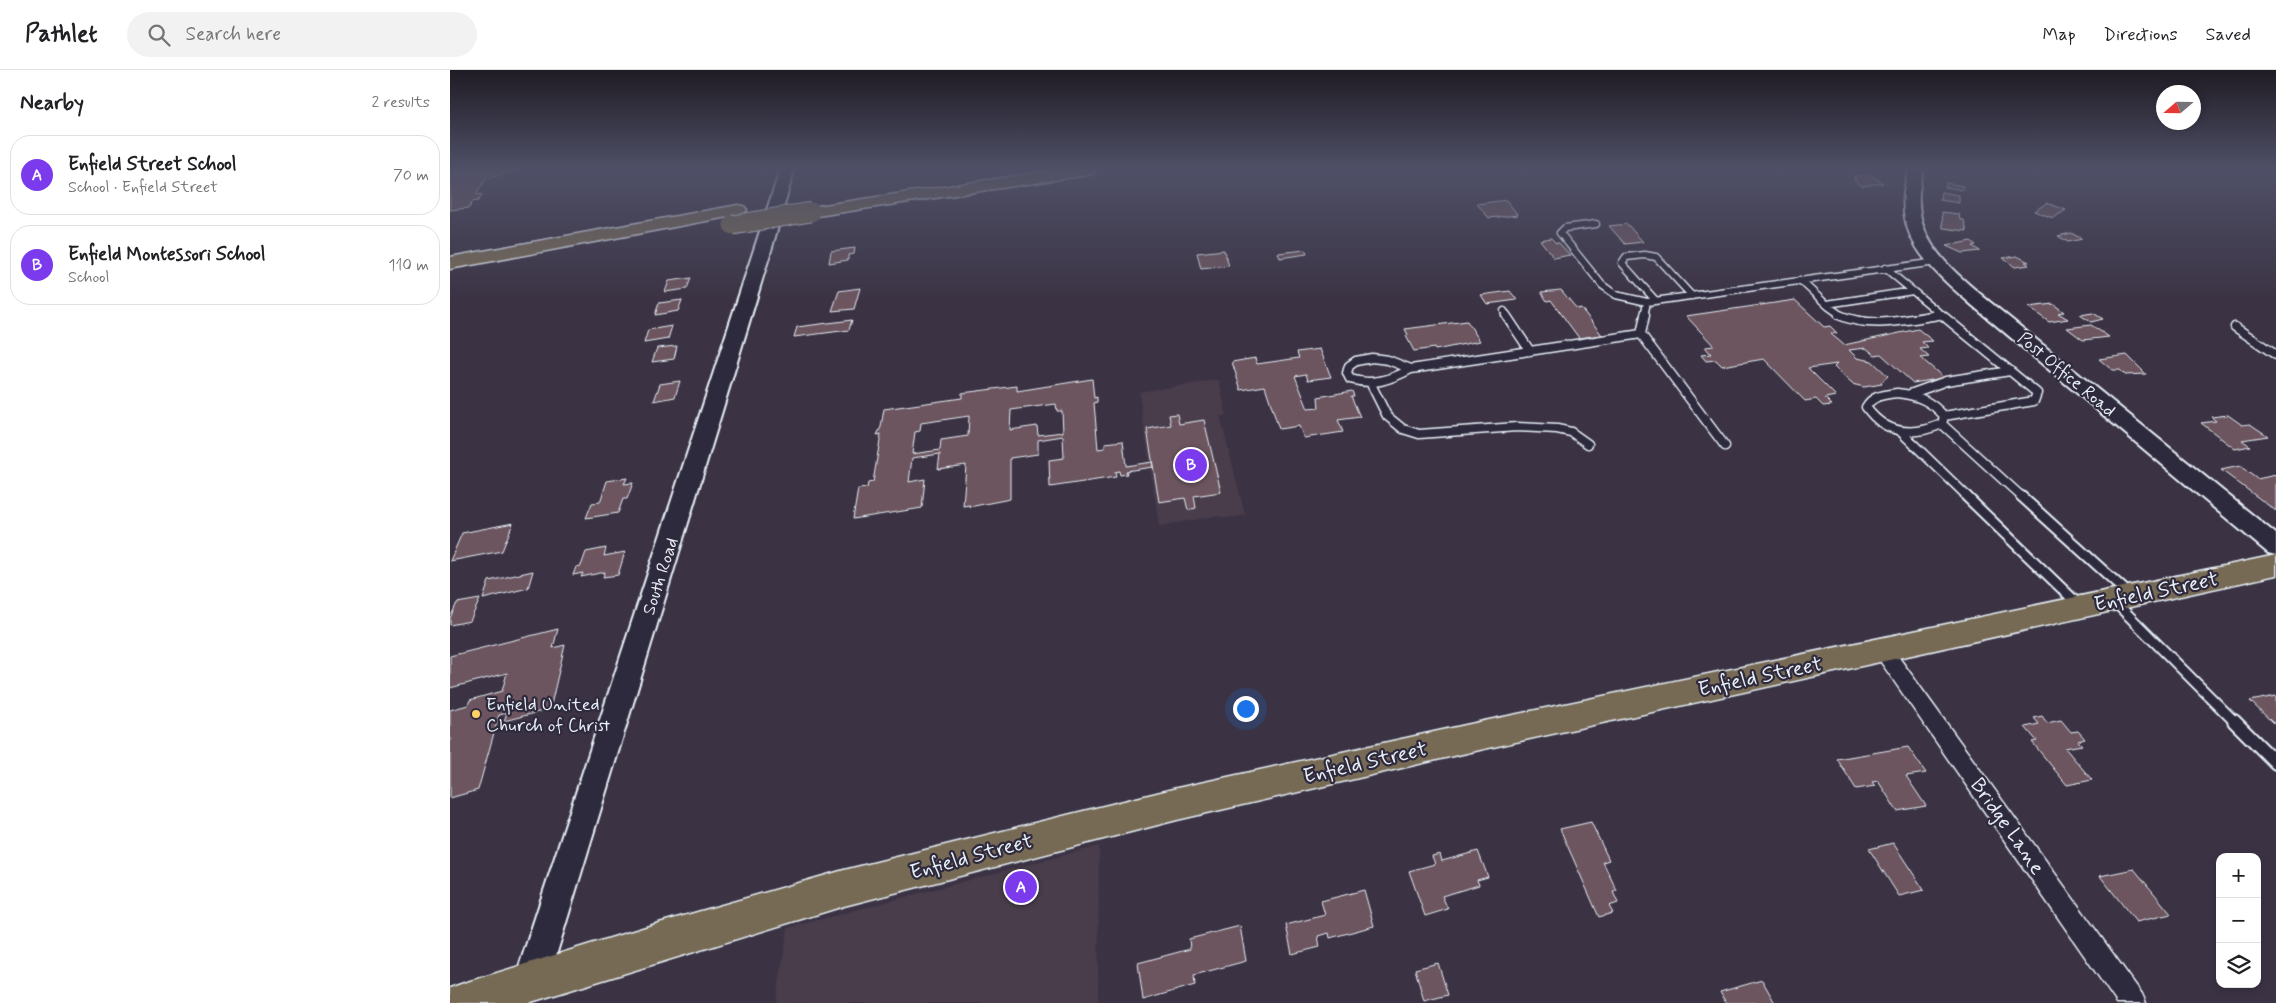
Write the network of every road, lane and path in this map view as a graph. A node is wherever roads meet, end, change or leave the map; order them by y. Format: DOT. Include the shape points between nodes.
graph roads {
  1 [pos="760,214"];
  2 [pos="774,214"];
  3 [pos="1911,214"];
  4 [pos="735,218"];
  5 [pos="1596,224"];
  6 [pos="1936,262"];
  7 [pos="450,263"];
  8 [pos="1885,268"];
  9 [pos="450,279"];
  10 [pos="1800,280"];
  11 [pos="1913,292"];
  12 [pos="1692,296"];
  13 [pos="1656,301"];
  14 [pos="1647,302"];
  15 [pos="1827,304"];
  16 [pos="1504,311"];
  17 [pos="1941,314"];
  18 [pos="2235,327"];
  19 [pos="1641,334"];
  20 [pos="1530,351"];
  21 [pos="2276,355"];
  22 [pos="1411,369"];
  23 [pos="2010,371"];
  24 [pos="1371,384"];
  25 [pos="1910,394"];
  26 [pos="1943,420"];
  27 [pos="1902,433"];
  28 [pos="1588,444"];
  29 [pos="1725,446"];
  30 [pos="2276,547"];
  31 [pos="2276,565"];
  32 [pos="2122,598"];
  33 [pos="2081,607"];
  34 [pos="1883,650"];
  35 [pos="2276,763"];
  36 [pos="531,982"];
  37 [pos="464,1003"];
  38 [pos="2133,1003"];
  1 -- 4 [label="main road, bridge"];
  2 -- 36 [label="main road, South Road"];
  3 -- 6 [label="main road, Post Office Road" via="1916,231"];
  4 -- 7 [label="main road"];
  4 -- 9 [label="main road"];
  5 -- 14 [label="lane" via="1565,228 1560,233 1602,285 1616,294"];
  6 -- 8 [label="lane"];
  6 -- 30 [label="main road, Post Office Road" via="1979,302"];
  8 -- 10 [label="lane"];
  8 -- 11 [label="lane"];
  10 -- 12 [label="lane"];
  10 -- 15 [label="lane"];
  11 -- 15 [label="lane"];
  11 -- 17 [label="lane"];
  12 -- 13 [label="lane"];
  12 -- 13 [label="lane" via="1656,257 1626,258 1622,263"];
  13 -- 14 [label="lane"];
  14 -- 19 [label="lane"];
  15 -- 17 [label="lane" via="1855,322"];
  16 -- 20 [label="lane"];
  17 -- 23 [label="lane"];
  18 -- 21 [label="lane"];
  19 -- 20 [label="lane"];
  19 -- 29 [label="lane"];
  20 -- 22 [label="lane"];
  22 -- 24 [label="lane"];
  22 -- 24 [label="lane" via="1385,358 1356,360 1348,366 1350,379"];
  23 -- 25 [label="lane" via="1940,382"];
  23 -- 26 [label="lane" via="2036,393 2034,401"];
  24 -- 28 [label="lane" via="1387,416 1403,429 1419,434 1517,427 1571,432"];
  25 -- 26 [label="lane" via="1937,407"];
  25 -- 27 [label="lane" via="1882,395 1870,400 1866,408 1872,419"];
  26 -- 27 [label="lane" via="1918,433"];
  26 -- 32 [label="lane"];
  27 -- 33 [label="lane"];
  31 -- 32 [label="main road, Enfield Street"];
  32 -- 33 [label="main road, Enfield Street"];
  32 -- 35 [label="lane"];
  33 -- 34 [label="main road, Enfield Street"];
  34 -- 36 [label="main road, Enfield Street" via="1445,744 1065,832 835,891"];
  34 -- 38 [label="street, Bridge Lane"];
  36 -- 37 [label="main road, Enfield Street"];
}
